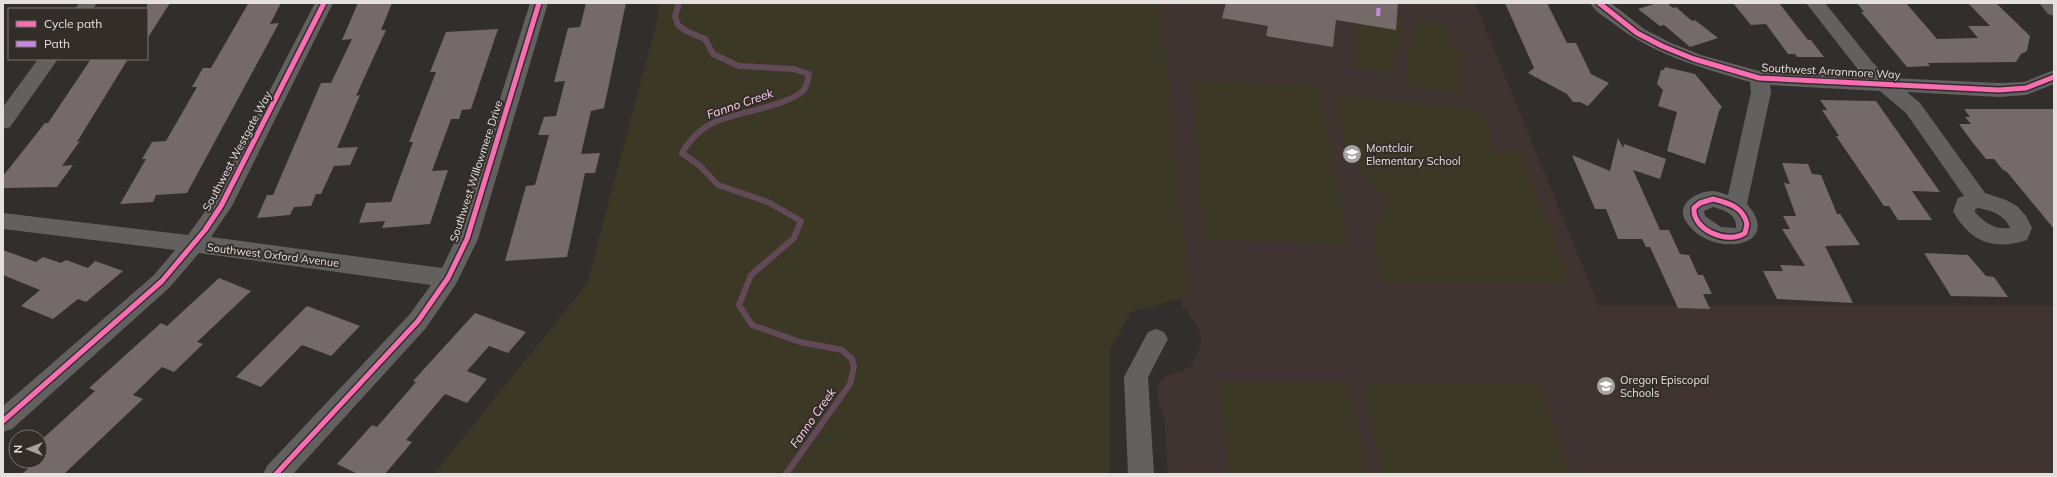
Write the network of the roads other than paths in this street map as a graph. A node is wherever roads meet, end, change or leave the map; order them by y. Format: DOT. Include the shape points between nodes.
graph roads {
  1 [pos="324,3"];
  2 [pos="539,3"];
  3 [pos="1599,3"];
  4 [pos="1814,3"];
  5 [pos="2048,3"];
  6 [pos="2054,10"];
  7 [pos="47,60"];
  8 [pos="2054,77"];
  9 [pos="1759,78"];
  10 [pos="1888,85"];
  11 [pos="3,122"];
  12 [pos="1978,200"];
  13 [pos="1736,207"];
  14 [pos="3,221"];
  15 [pos="193,245"];
  16 [pos="448,278"];
  17 [pos="1156,339"];
  18 [pos="3,421"];
  19 [pos="276,474"];
  20 [pos="1141,474"];
  1 -- 15 [label="street, Southwest Westgate Way" via="221,206"];
  2 -- 16 [label="street, Southwest Willowmere Drive" via="467,239"];
  3 -- 9 [label="street, Southwest Arranmore Way" via="1637,33 1662,46 1694,60"];
  4 -- 10 [label="street" via="1866,68"];
  5 -- 6 [label="street"];
  7 -- 11 [label="street"];
  8 -- 10 [label="street, Southwest Arranmore Way" via="2026,88 2004,90"];
  9 -- 10 [label="street, Southwest Arranmore Way"];
  9 -- 13 [label="street" via="1761,92"];
  10 -- 12 [label="street" via="1913,108"];
  14 -- 15 [label="street, Southwest Oxford Avenue"];
  15 -- 16 [label="street, Southwest Oxford Avenue"];
  15 -- 18 [label="street, Southwest Westgate Way" via="162,281"];
  16 -- 19 [label="street, Southwest Willowmere Drive" via="418,320"];
  17 -- 20 [label="street" via="1136,377"];
}
